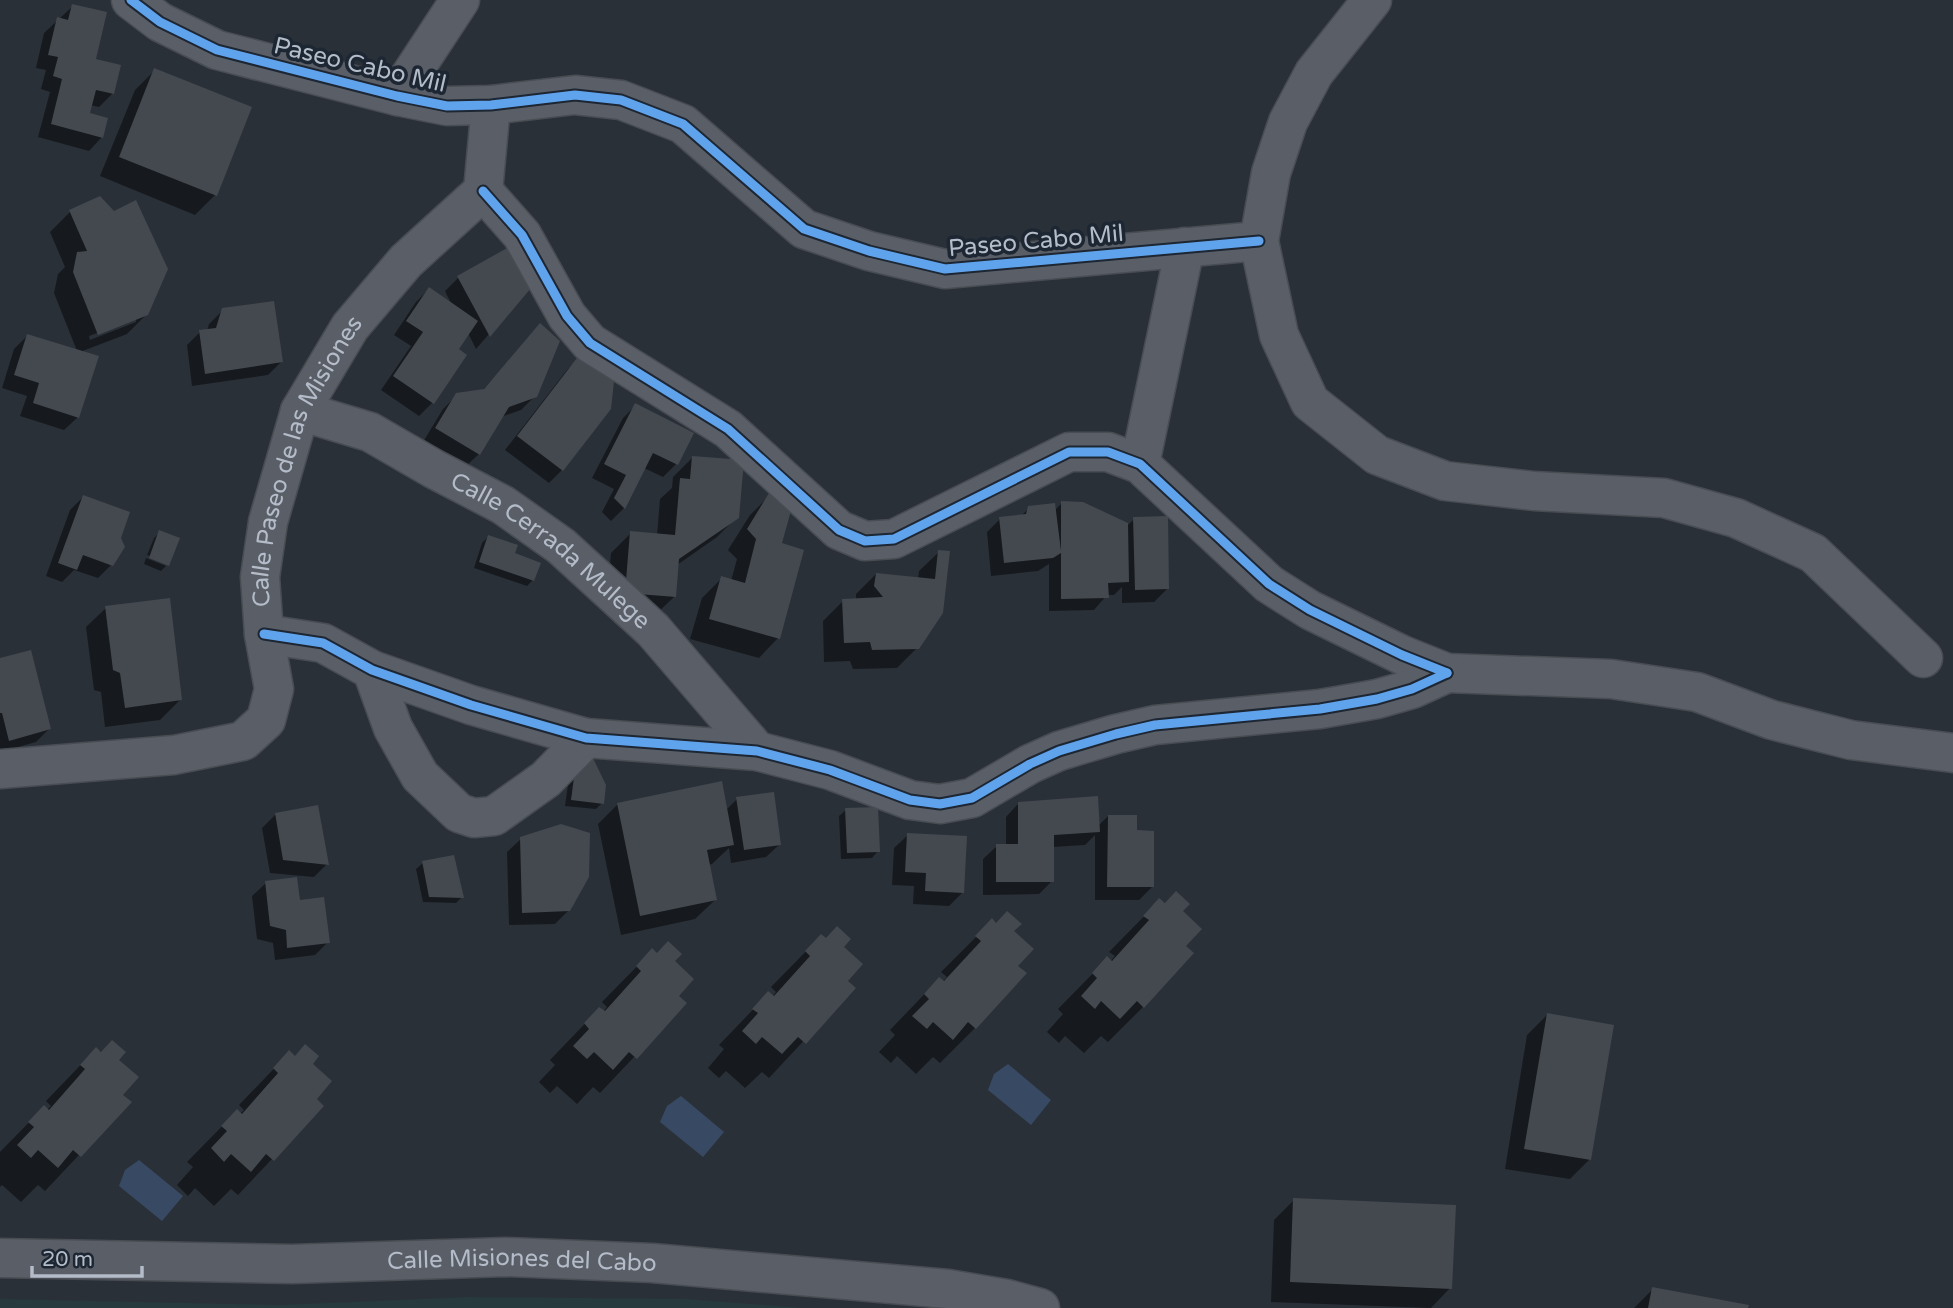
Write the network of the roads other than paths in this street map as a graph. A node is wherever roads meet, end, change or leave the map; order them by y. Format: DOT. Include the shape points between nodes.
graph roads {
  1 [pos="131,0"];
  2 [pos="460,0"];
  3 [pos="1373,0"];
  4 [pos="397,96"];
  5 [pos="491,105"];
  6 [pos="483,191"];
  7 [pos="1259,241"];
  8 [pos="1185,247"];
  9 [pos="300,411"];
  10 [pos="1140,464"];
  11 [pos="264,634"];
  12 [pos="1923,658"];
  13 [pos="372,670"];
  14 [pos="1447,673"];
  15 [pos="586,738"];
  16 [pos="757,751"];
  17 [pos="1953,753"];
  18 [pos="0,769"];
  19 [pos="0,1258"];
  20 [pos="1040,1308"];
  1 -- 4 [label="street, Paseo Cabo Mil" via="160,22 217,50"];
  2 -- 4 [label="street"];
  3 -- 7 [label="street" via="1314,73 1288,122 1271,173"];
  4 -- 5 [label="street, Paseo Cabo Mil" via="447,106"];
  5 -- 6 [label="street"];
  5 -- 8 [label="street, Paseo Cabo Mil" via="575,95 621,100 683,124 804,229 945,270"];
  6 -- 9 [label="street, Calle Paseo de las Misiones" via="406,261 350,327"];
  6 -- 10 [label="street" via="522,235 567,316 590,343 728,429 839,530 865,541 894,539 1069,452 1108,452"];
  7 -- 8 [label="street, Paseo Cabo Mil"];
  7 -- 12 [label="street" via="1279,335 1310,402 1377,455 1446,481 1664,498 1736,518 1813,553"];
  8 -- 10 [label="street"];
  9 -- 11 [label="street, Calle Paseo de las Misiones" via="268,522 260,577"];
  9 -- 16 [label="street, Calle Cerrada Mulege" via="370,432 503,505 561,546 653,630"];
  10 -- 14 [label="street" via="1269,584 1322,615"];
  11 -- 13 [label="street" via="323,643"];
  11 -- 18 [label="street, Calle Paseo de las Misiones" via="274,689 266,720 243,741 174,755"];
  13 -- 15 [label="street"];
  13 -- 15 [label="street" via="393,728 420,776 459,813 474,818 494,816 546,779"];
  14 -- 16 [label="street" via="1412,689 1366,701 1156,725 1116,734 1059,751 972,797 940,804 910,800 830,770"];
  14 -- 17 [label="street" via="1611,679 1697,692 1772,720 1851,740"];
  15 -- 16 [label="street"];
  19 -- 20 [label="street, Calle Misiones del Cabo" via="292,1264 506,1257 652,1263 948,1289"];
}
